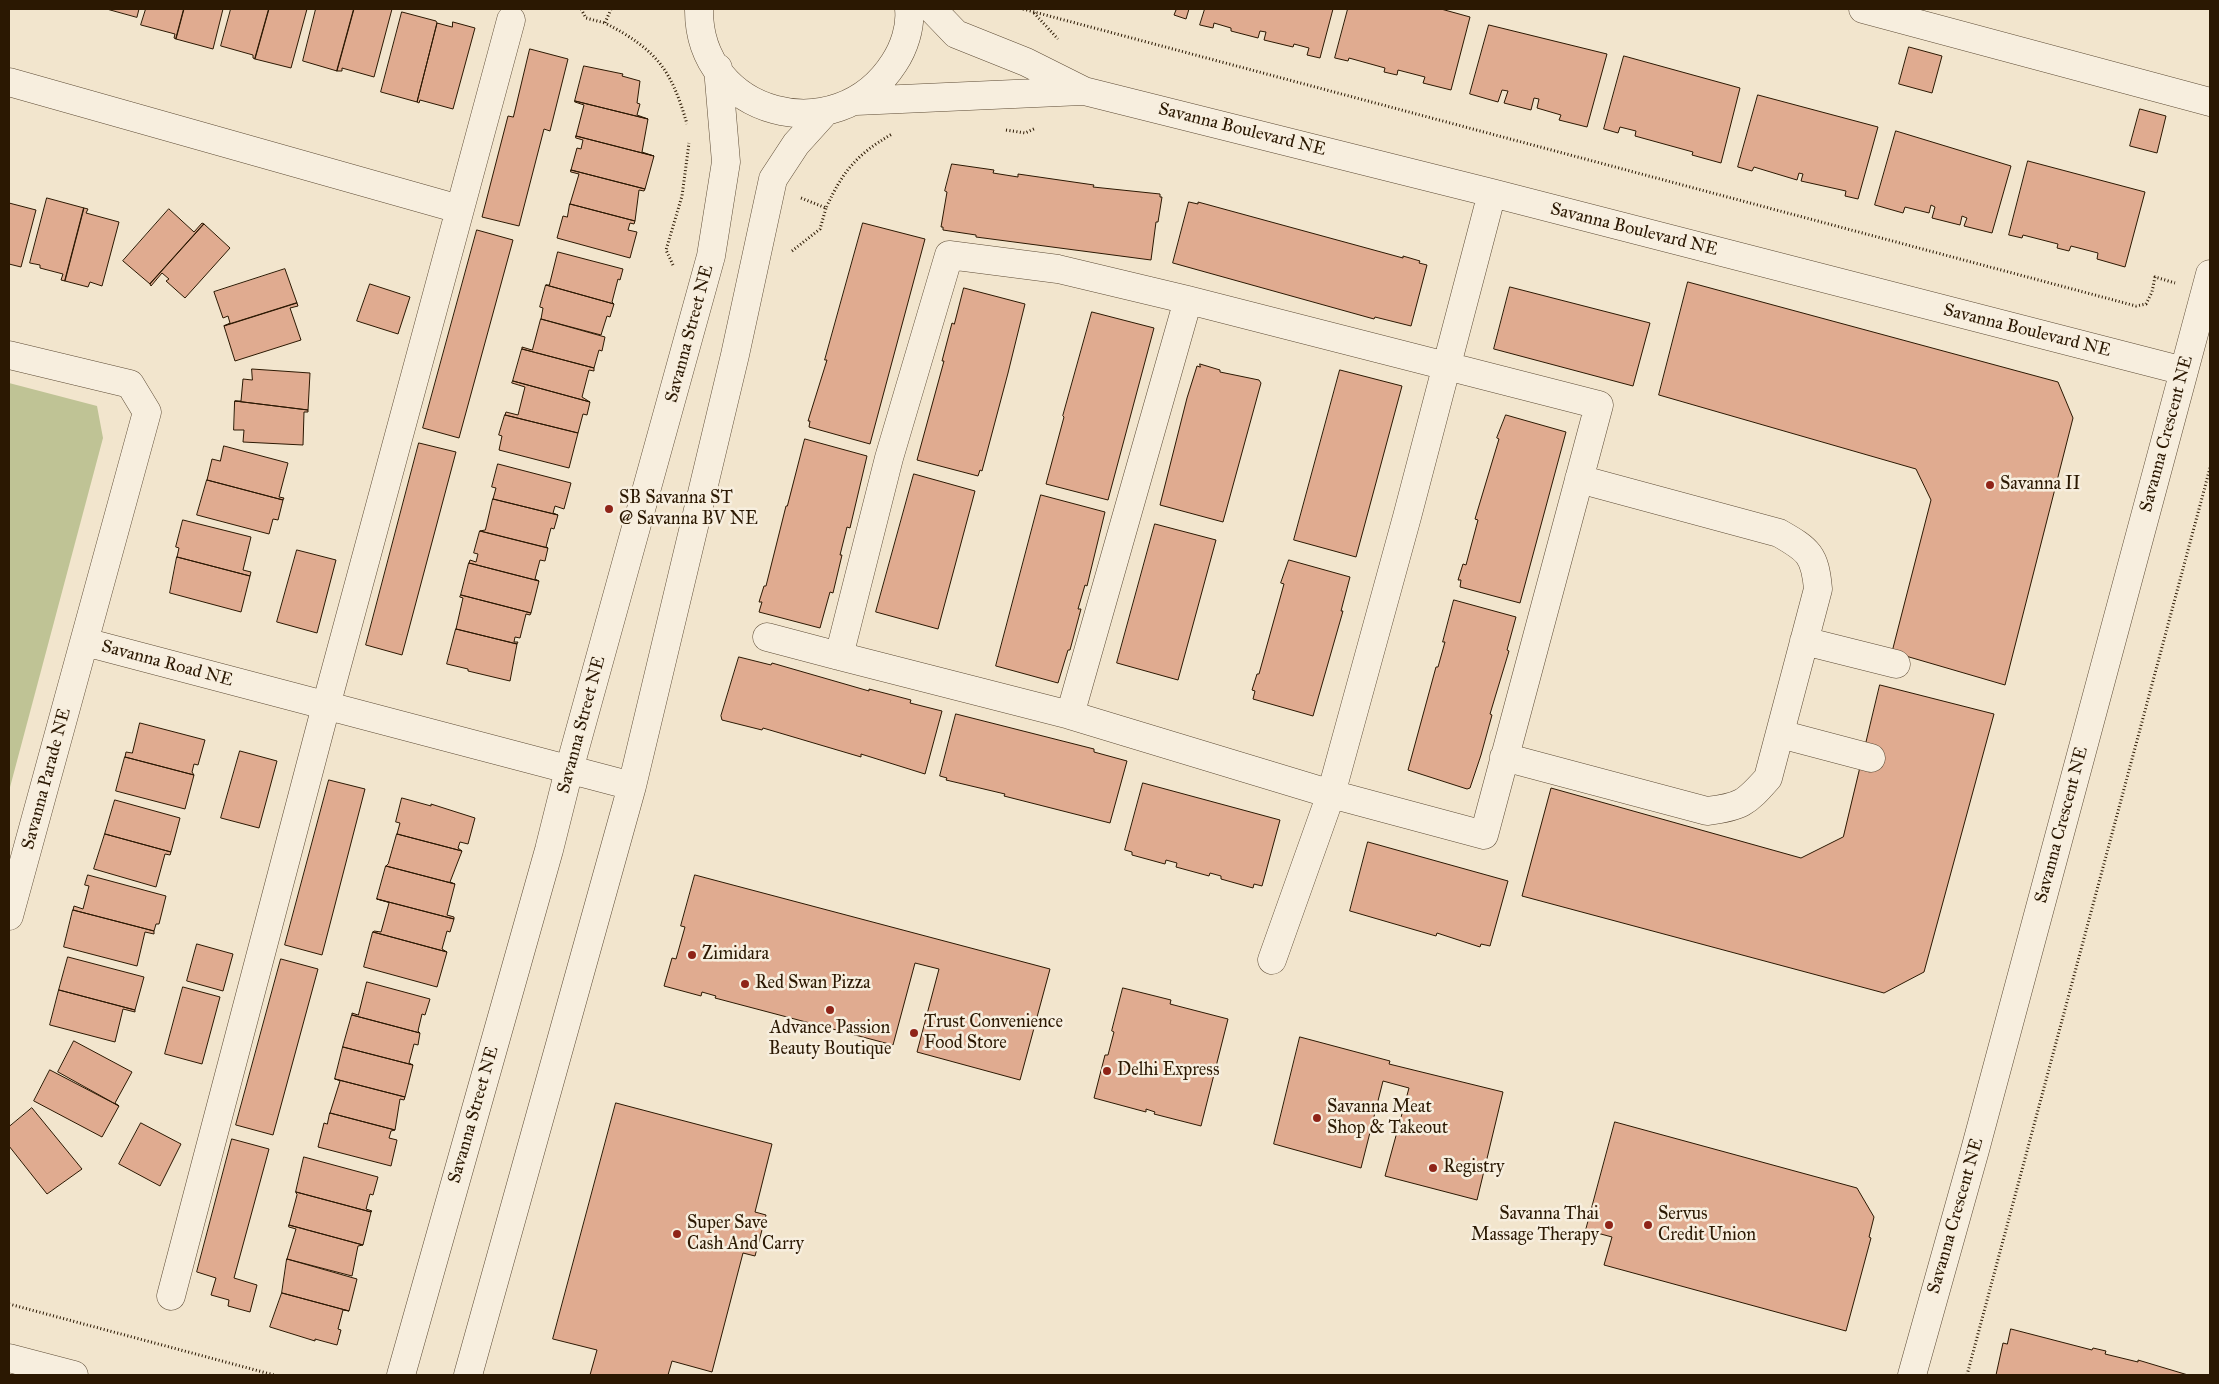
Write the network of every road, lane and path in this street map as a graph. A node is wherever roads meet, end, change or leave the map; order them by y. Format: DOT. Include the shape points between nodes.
graph roads {
  1 [pos="580,9"];
  2 [pos="611,9"];
  3 [pos="909,9"];
  4 [pos="932,9"];
  5 [pos="1023,9"];
  6 [pos="1863,9"];
  7 [pos="693,14"];
  8 [pos="510,20"];
  9 [pos="605,23"];
  10 [pos="718,68"];
  11 [pos="9,82"];
  12 [pos="1084,91"];
  13 [pos="856,101"];
  14 [pos="2210,102"];
  15 [pos="824,113"];
  16 [pos="688,128"];
  17 [pos="998,128"];
  18 [pos="894,132"];
  19 [pos="1024,132"];
  20 [pos="688,136"];
  21 [pos="1492,193"];
  22 [pos="795,196"];
  23 [pos="826,208"];
  24 [pos="459,209"];
  25 [pos="820,229"];
  26 [pos="666,250"];
  27 [pos="2208,283"];
  28 [pos="1188,300"];
  29 [pos="9,355"];
  30 [pos="1447,365"];
  31 [pos="2184,371"];
  32 [pos="2210,468"];
  33 [pos="1579,479"];
  34 [pos="767,637"];
  35 [pos="1804,640"];
  36 [pos="85,642"];
  37 [pos="839,656"];
  38 [pos="1896,664"];
  39 [pos="326,706"];
  40 [pos="1070,715"];
  41 [pos="1780,734"];
  42 [pos="1504,758"];
  43 [pos="1871,758"];
  44 [pos="569,770"];
  45 [pos="632,786"];
  46 [pos="1331,794"];
  47 [pos="9,916"];
  48 [pos="1272,960"];
  49 [pos="171,1296"];
  50 [pos="9,1304"];
  51 [pos="9,1358"];
  52 [pos="74,1375"];
  53 [pos="274,1375"];
  54 [pos="401,1375"];
  55 [pos="468,1375"];
  56 [pos="1912,1375"];
  57 [pos="1967,1375"];
  1 -- 9 [label="path" via="586,18"];
  2 -- 9 [label="path"];
  3 -- 13 [label="street" via="910,18 901,51 883,80"];
  4 -- 12 [label="street, Savanna Boulevard NE" via="956,34 1026,62"];
  5 -- 27 [label="path" via="2136,306 2146,304 2155,277"];
  6 -- 14 [label="street"];
  7 -- 10 [label="street" via="709,57"];
  8 -- 24 [label="street"];
  9 -- 16 [label="path" via="632,37 653,54 671,77"];
  10 -- 15 [label="street" via="730,85 758,104 790,114"];
  10 -- 44 [label="street, Savanna Street NE" via="726,162 711,256"];
  11 -- 24 [label="street"];
  12 -- 13 [label="street, Savanna Boulevard NE"];
  12 -- 21 [label="street, Savanna Boulevard NE"];
  13 -- 15 [label="street"];
  15 -- 45 [label="street" via="796,144 773,179 735,355"];
  17 -- 19 [label="path"];
  18 -- 23 [label="path" via="853,161"];
  20 -- 26 [label="path" via="682,196"];
  21 -- 30 [label="street"];
  21 -- 31 [label="street, Savanna Boulevard NE"];
  22 -- 23 [label="path"];
  23 -- 25 [label="path"];
  24 -- 39 [label="street"];
  27 -- 31 [label="street, Savanna Crescent NE"];
  28 -- 30 [label="street"];
  28 -- 37 [label="street" via="1058,270 948,255 889,458"];
  28 -- 40 [label="street"];
  29 -- 36 [label="street, Savanna Road NE" via="130,384 147,412"];
  30 -- 33 [label="street" via="1599,405"];
  30 -- 46 [label="street"];
  31 -- 56 [label="street, Savanna Crescent NE"];
  32 -- 57 [label="path"];
  33 -- 35 [label="street" via="1779,533 1803,547 1816,566 1818,589"];
  33 -- 42 [label="street"];
  34 -- 37 [label="street"];
  35 -- 38 [label="street"];
  35 -- 41 [label="street"];
  36 -- 39 [label="street, Savanna Road NE"];
  36 -- 47 [label="street, Savanna Parade NE"];
  37 -- 40 [label="street"];
  39 -- 44 [label="street, Savanna Road NE"];
  39 -- 49 [label="street"];
  40 -- 46 [label="street"];
  41 -- 42 [label="street" via="1768,778 1750,798 1732,808 1707,811"];
  41 -- 43 [label="street"];
  42 -- 46 [label="street" via="1484,835"];
  44 -- 45 [label="street, Savanna Road NE"];
  44 -- 54 [label="street, Savanna Street NE"];
  45 -- 55 [label="street"];
  46 -- 48 [label="street"];
  50 -- 53 [label="path"];
  51 -- 52 [label="street"];
}
